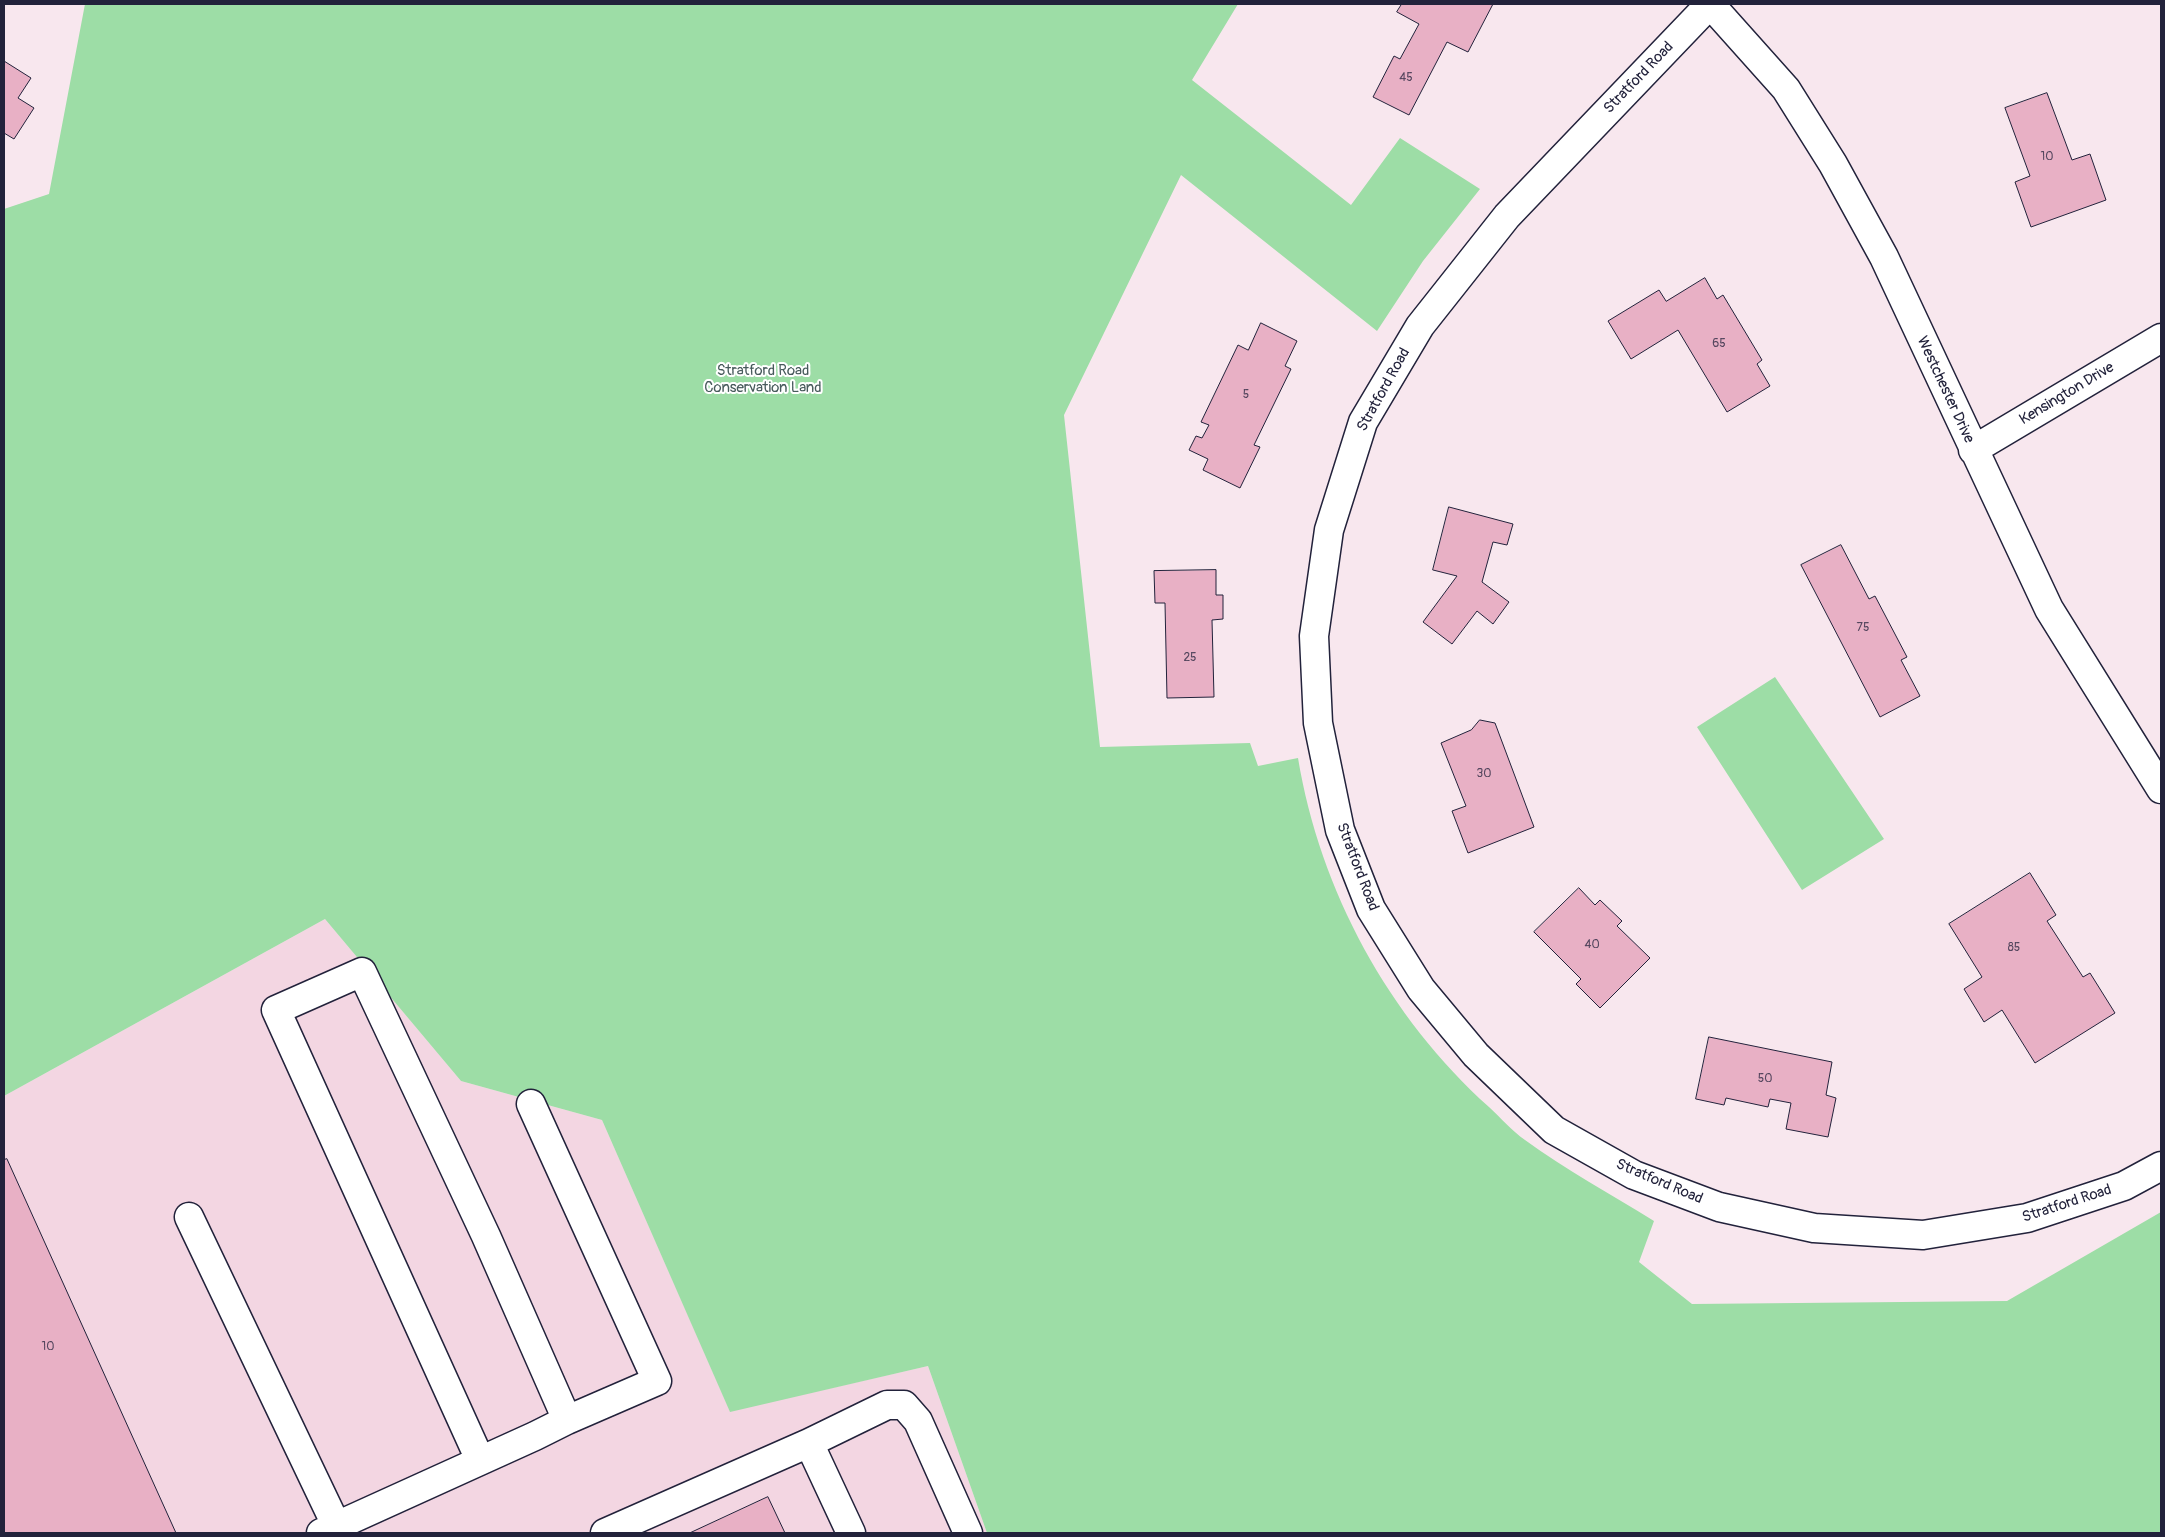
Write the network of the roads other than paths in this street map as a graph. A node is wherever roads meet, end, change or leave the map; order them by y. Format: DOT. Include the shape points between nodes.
graph roads {
  1 [pos="1710,4"];
  2 [pos="2161,338"];
  3 [pos="1973,450"];
  4 [pos="2161,789"];
  5 [pos="531,1104"];
  6 [pos="2161,1166"];
  7 [pos="189,1217"];
  8 [pos="567,1420"];
  9 [pos="809,1443"];
  10 [pos="480,1460"];
  11 [pos="331,1531"];
  12 [pos="606,1533"];
  13 [pos="851,1533"];
  14 [pos="968,1533"];
  1 -- 3 [label="street, Westchester Drive" via="1786,88 1833,164 1884,257"];
  1 -- 6 [label="street, Stratford Road" via="1507,216 1420,326 1363,422 1329,530 1314,636 1318,723 1340,830 1371,909 1421,989 1476,1055 1554,1130 1634,1175 1719,1207 1814,1228 1923,1235 2027,1218 2124,1186"];
  2 -- 3 [label="street, Kensington Drive"];
  3 -- 4 [label="street, Westchester Drive" via="2049,609"];
  5 -- 8 [label="street" via="657,1381"];
  7 -- 11 [label="street"];
  8 -- 10 [label="street"];
  8 -- 10 [label="street" via="486,1236 362,972 276,1010"];
  9 -- 12 [label="street"];
  9 -- 13 [label="street"];
  9 -- 14 [label="street" via="887,1405 904,1405 918,1421"];
  10 -- 11 [label="street"];
}
